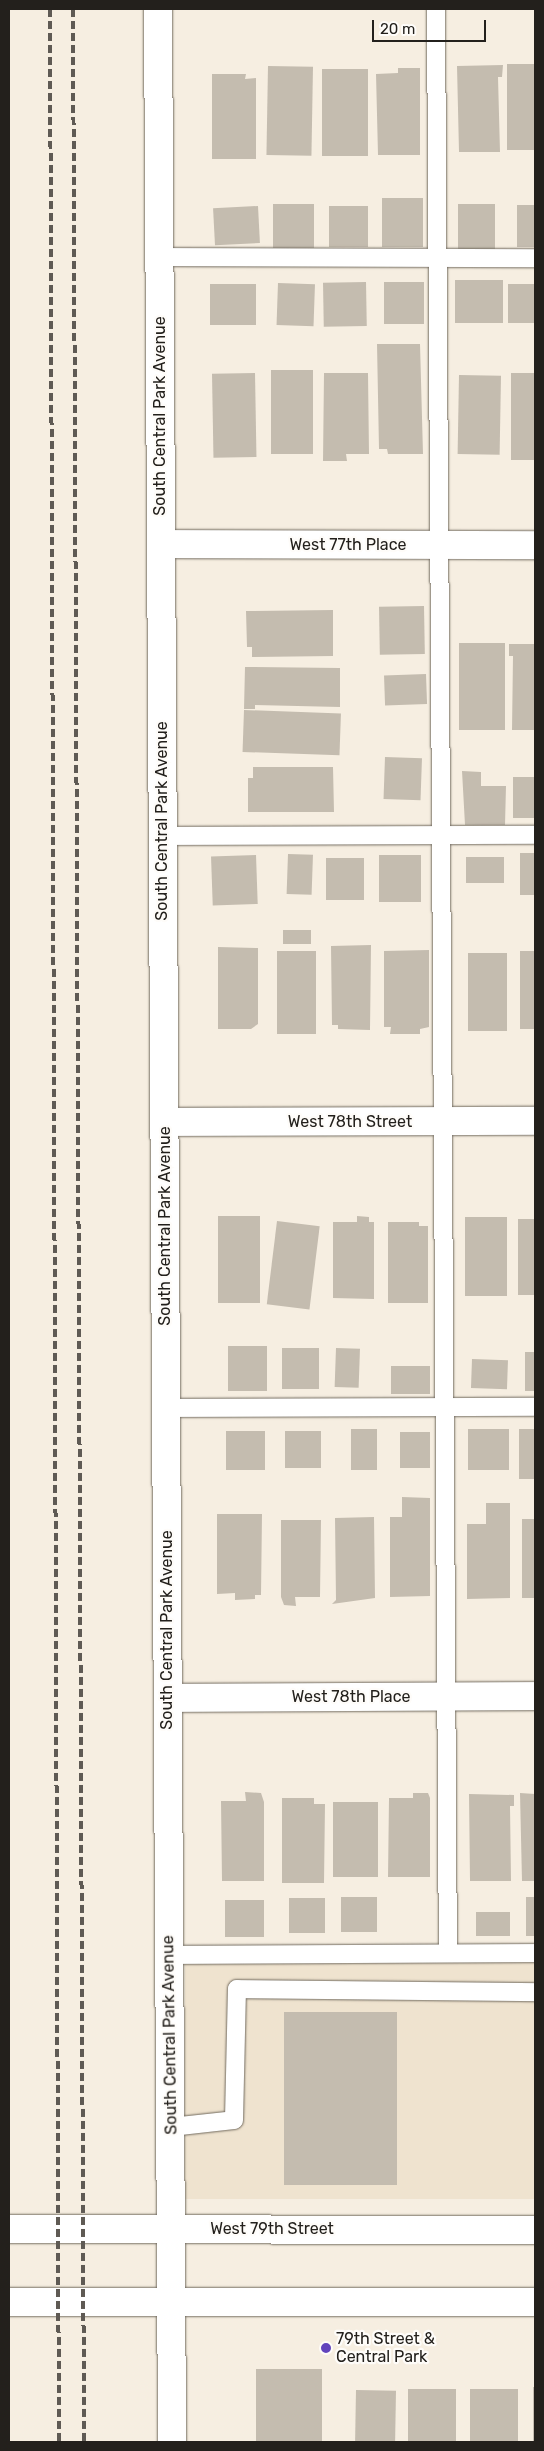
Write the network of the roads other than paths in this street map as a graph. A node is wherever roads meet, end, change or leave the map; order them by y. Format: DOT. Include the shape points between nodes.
graph roads {
  1 [pos="158,9"];
  2 [pos="436,9"];
  3 [pos="159,257"];
  4 [pos="438,257"];
  5 [pos="535,258"];
  6 [pos="161,544"];
  7 [pos="440,545"];
  8 [pos="535,545"];
  9 [pos="442,835"];
  10 [pos="535,835"];
  11 [pos="162,836"];
  12 [pos="535,1121"];
  13 [pos="164,1122"];
  14 [pos="443,1122"];
  15 [pos="445,1406"];
  16 [pos="535,1406"];
  17 [pos="166,1408"];
  18 [pos="447,1696"];
  19 [pos="535,1696"];
  20 [pos="168,1698"];
  21 [pos="448,1953"];
  22 [pos="535,1953"];
  23 [pos="169,1955"];
  24 [pos="535,1992"];
  25 [pos="171,2127"];
  26 [pos="9,2229"];
  27 [pos="172,2229"];
  28 [pos="535,2230"];
  29 [pos="9,2302"];
  30 [pos="172,2302"];
  31 [pos="535,2302"];
  32 [pos="172,2442"];
  1 -- 3 [label="street, South Central Park Avenue"];
  2 -- 4 [label="lane"];
  3 -- 4 [label="lane"];
  3 -- 6 [label="street, South Central Park Avenue"];
  4 -- 5 [label="lane"];
  4 -- 7 [label="lane"];
  6 -- 7 [label="street, West 77th Place"];
  6 -- 11 [label="street, South Central Park Avenue"];
  7 -- 8 [label="street, West 77th Place"];
  7 -- 9 [label="lane"];
  9 -- 10 [label="lane"];
  9 -- 11 [label="lane"];
  9 -- 14 [label="lane"];
  11 -- 13 [label="street, South Central Park Avenue"];
  12 -- 14 [label="street, West 78th Street"];
  13 -- 14 [label="street, West 78th Street"];
  13 -- 17 [label="street, South Central Park Avenue"];
  14 -- 15 [label="lane"];
  15 -- 16 [label="lane"];
  15 -- 17 [label="lane"];
  15 -- 18 [label="lane"];
  17 -- 20 [label="street, South Central Park Avenue"];
  18 -- 19 [label="street, West 78th Place"];
  18 -- 20 [label="street, West 78th Place"];
  18 -- 21 [label="lane"];
  20 -- 23 [label="street, South Central Park Avenue"];
  21 -- 22 [label="lane"];
  21 -- 23 [label="lane"];
  23 -- 25 [label="street, South Central Park Avenue"];
  24 -- 25 [label="lane" via="237,1989 234,2120"];
  25 -- 27 [label="street, South Central Park Avenue"];
  26 -- 27 [label="street, West 79th Street"];
  27 -- 28 [label="street, West 79th Street"];
  27 -- 30 [label="street, South Central Park Avenue"];
  29 -- 30 [label="street"];
  30 -- 31 [label="street"];
  30 -- 32 [label="street, South Central Park Avenue"];
}
